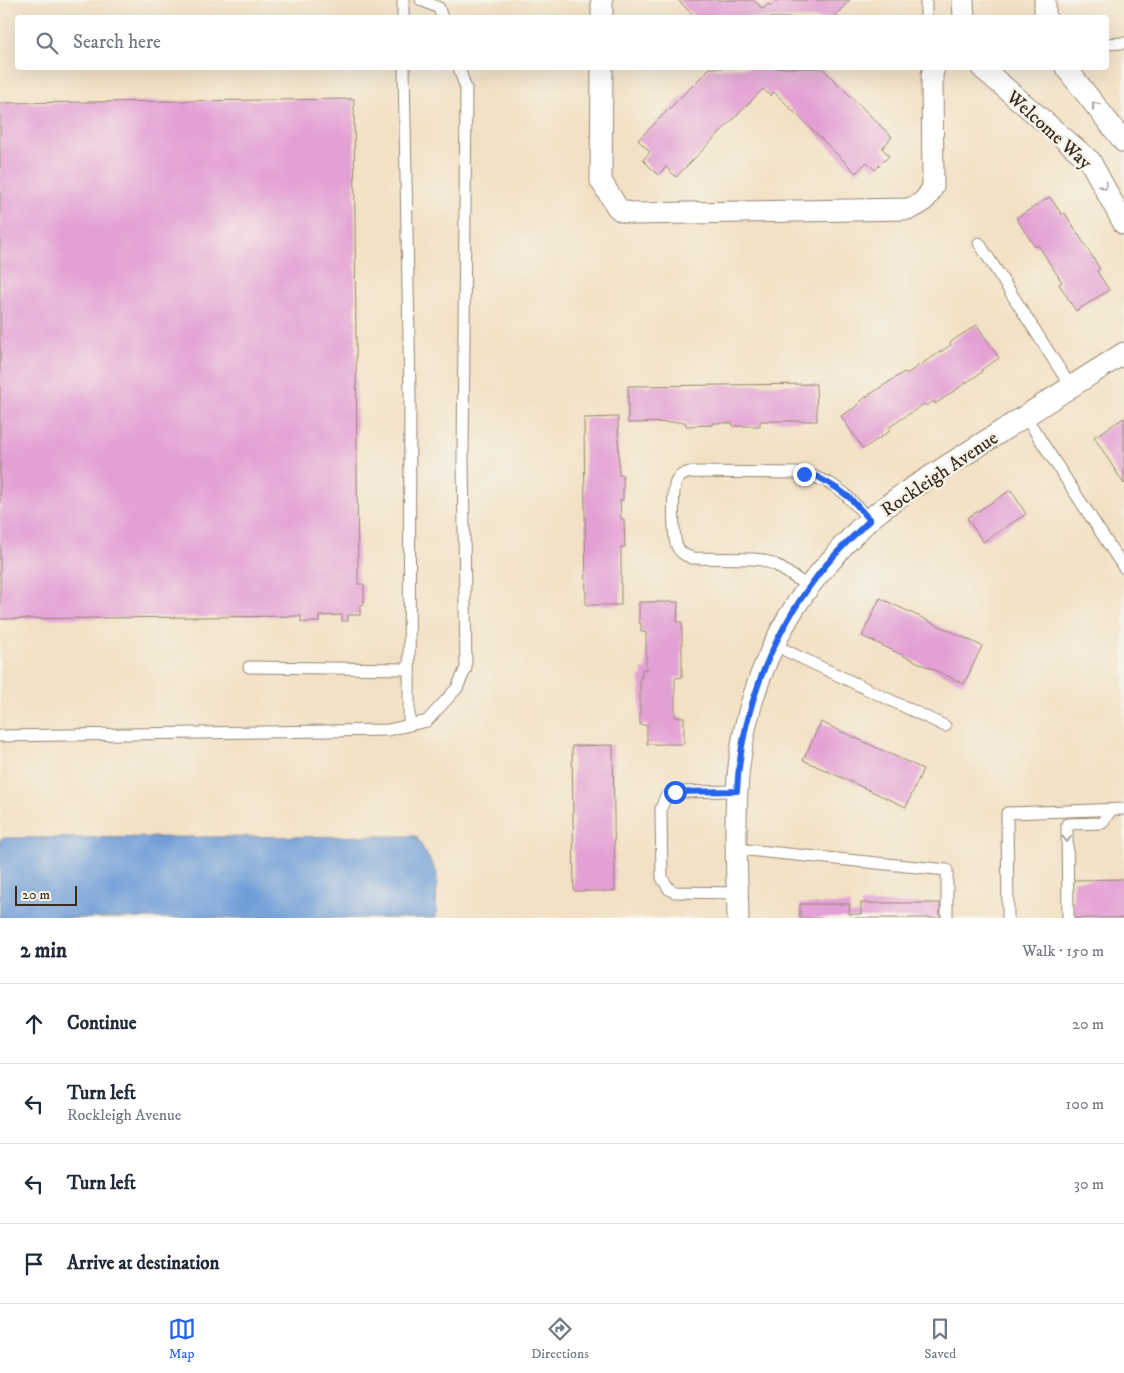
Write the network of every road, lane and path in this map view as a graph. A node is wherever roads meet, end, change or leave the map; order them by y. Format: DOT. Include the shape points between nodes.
graph roads {
  1 [pos="403,0"];
  2 [pos="421,0"];
  3 [pos="602,0"];
  4 [pos="926,0"];
  5 [pos="963,0"];
  6 [pos="403,15"];
  7 [pos="441,15"];
  8 [pos="602,15"];
  9 [pos="926,15"];
  10 [pos="964,15"];
  11 [pos="1124,43"];
  12 [pos="1109,44"];
  13 [pos="404,70"];
  14 [pos="460,70"];
  15 [pos="602,70"];
  16 [pos="932,70"];
  17 [pos="984,70"];
  18 [pos="1068,70"];
  19 [pos="1124,142"];
  20 [pos="1124,224"];
  21 [pos="979,243"];
  22 [pos="1124,353"];
  23 [pos="1071,387"];
  24 [pos="1025,416"];
  25 [pos="870,520"];
  26 [pos="1124,568"];
  27 [pos="809,587"];
  28 [pos="774,645"];
  29 [pos="249,667"];
  30 [pos="409,669"];
  31 [pos="409,725"];
  32 [pos="945,726"];
  33 [pos="0,736"];
  34 [pos="737,791"];
  35 [pos="1111,810"];
  36 [pos="1124,810"];
  37 [pos="737,849"];
  38 [pos="738,893"];
  39 [pos="738,918"];
  40 [pos="947,918"];
  41 [pos="1008,918"];
  42 [pos="1068,918"];
  1 -- 6 [label="lane"];
  2 -- 7 [label="lane" via="439,8"];
  3 -- 8 [label="street"];
  4 -- 9 [label="lane"];
  5 -- 10 [label="street"];
  11 -- 12 [label="lane"];
  13 -- 30 [label="lane" via="410,394"];
  14 -- 31 [label="lane" via="466,89 463,450 466,668 457,688 427,721"];
  15 -- 16 [label="street" via="601,181 617,207 636,214 913,208 925,200 932,189"];
  17 -- 20 [label="street, Welcome Way, one-way" via="1090,161"];
  19 -- 18 [label="street, one-way"];
  21 -- 23 [label="lane"];
  22 -- 23 [label="street, Rockleigh Avenue"];
  23 -- 24 [label="street, Rockleigh Avenue"];
  24 -- 25 [label="street, Rockleigh Avenue" via="906,492"];
  24 -- 26 [label="lane"];
  25 -- 27 [label="street, Rockleigh Avenue" via="846,542"];
  25 -- 27 [label="lane" via="838,489 818,477 799,472 691,472 677,480 673,490 675,537 676,545 685,555 692,558 762,560 776,565"];
  27 -- 28 [label="street, Rockleigh Avenue"];
  28 -- 32 [label="lane"];
  28 -- 34 [label="street, Rockleigh Avenue" via="750,709"];
  29 -- 30 [label="lane"];
  30 -- 31 [label="lane"];
  31 -- 33 [label="lane" via="388,730"];
  34 -- 37 [label="street, Rockleigh Avenue"];
  34 -- 38 [label="lane" via="675,792 665,798 661,809 662,878 668,889 675,892"];
  35 -- 36 [label="lane"];
  35 -- 41 [label="lane" via="1007,813"];
  35 -- 42 [label="lane, one-way" via="1102,823 1067,824"];
  37 -- 38 [label="street, Rockleigh Avenue"];
  37 -- 40 [label="lane" via="946,870"];
  38 -- 39 [label="street, Rockleigh Avenue"];
}
